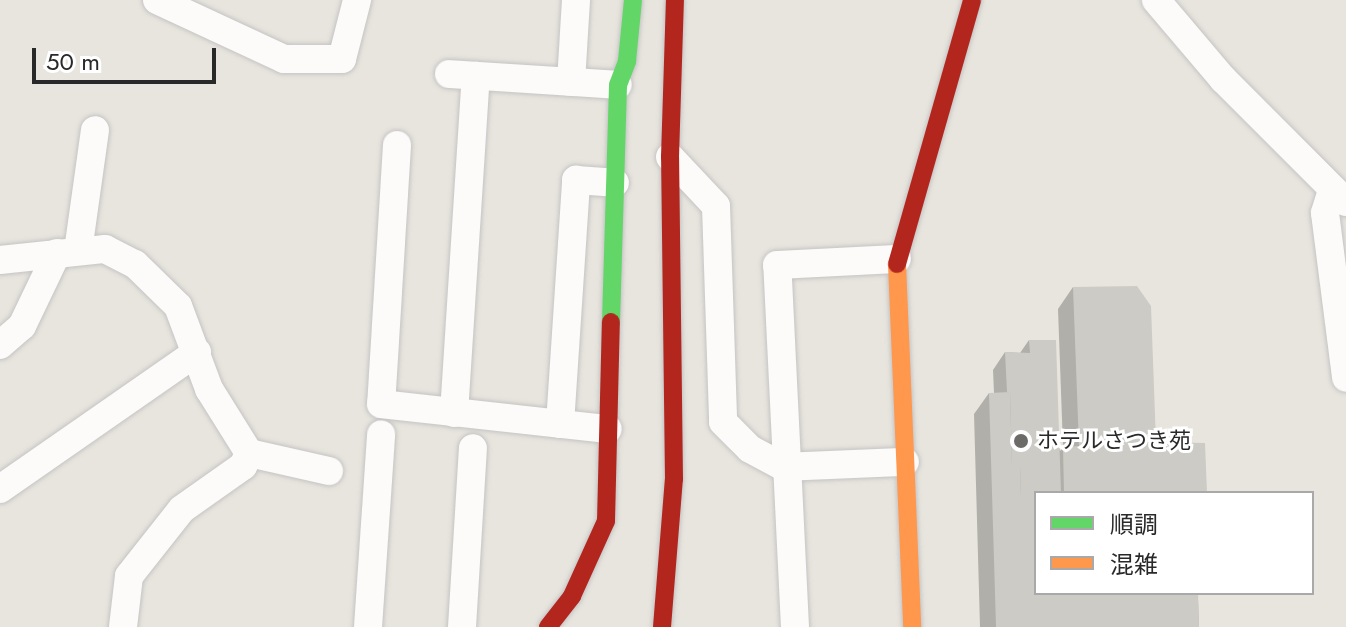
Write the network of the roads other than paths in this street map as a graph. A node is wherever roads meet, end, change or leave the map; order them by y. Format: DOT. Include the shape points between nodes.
graph roads {
  1 [pos="157,0"];
  2 [pos="357,0"];
  3 [pos="576,0"];
  4 [pos="633,0"];
  5 [pos="675,0"];
  6 [pos="972,0"];
  7 [pos="1156,0"];
  8 [pos="571,82"];
  9 [pos="618,85"];
  10 [pos="95,130"];
  11 [pos="397,145"];
  12 [pos="670,157"];
  13 [pos="615,183"];
  14 [pos="1339,196"];
  15 [pos="68,252"];
  16 [pos="897,259"];
  17 [pos="0,260"];
  18 [pos="0,345"];
  19 [pos="197,352"];
  20 [pos="1346,378"];
  21 [pos="454,413"];
  22 [pos="560,424"];
  23 [pos="608,429"];
  24 [pos="381,434"];
  25 [pos="473,448"];
  26 [pos="249,453"];
  27 [pos="905,462"];
  28 [pos="784,467"];
  29 [pos="329,471"];
  30 [pos="0,489"];
  31 [pos="123,627"];
  32 [pos="368,627"];
  33 [pos="462,627"];
  34 [pos="548,627"];
  35 [pos="662,627"];
  36 [pos="795,627"];
  37 [pos="912,627"];
  1 -- 2 [label="street" via="284,59 342,59"];
  3 -- 8 [label="street"];
  4 -- 9 [label="street" via="627,61"];
  5 -- 12 [label="street"];
  6 -- 16 [label="street"];
  7 -- 14 [label="street" via="1223,79"];
  8 -- 9 [label="street"];
  8 -- 21 [label="street" via="463,75"];
  9 -- 13 [label="street"];
  10 -- 15 [label="street"];
  11 -- 21 [label="street" via="381,404"];
  12 -- 28 [label="street" via="716,206 723,422 750,449"];
  12 -- 35 [label="street" via="674,479"];
  13 -- 22 [label="street" via="576,180"];
  13 -- 23 [label="street"];
  14 -- 20 [label="street" via="1325,213"];
  15 -- 17 [label="street"];
  15 -- 18 [label="street" via="22,326"];
  15 -- 19 [label="street" via="105,249 135,264 178,306"];
  16 -- 27 [label="street"];
  16 -- 28 [label="street" via="777,265"];
  19 -- 26 [label="street" via="209,389"];
  19 -- 30 [label="street"];
  21 -- 22 [label="street"];
  22 -- 23 [label="street"];
  23 -- 34 [label="street" via="606,521 572,596"];
  24 -- 32 [label="street"];
  25 -- 33 [label="street"];
  26 -- 29 [label="street"];
  26 -- 31 [label="street" via="243,466 182,509 129,576"];
  27 -- 28 [label="street"];
  27 -- 37 [label="street"];
  28 -- 36 [label="street"];
}
